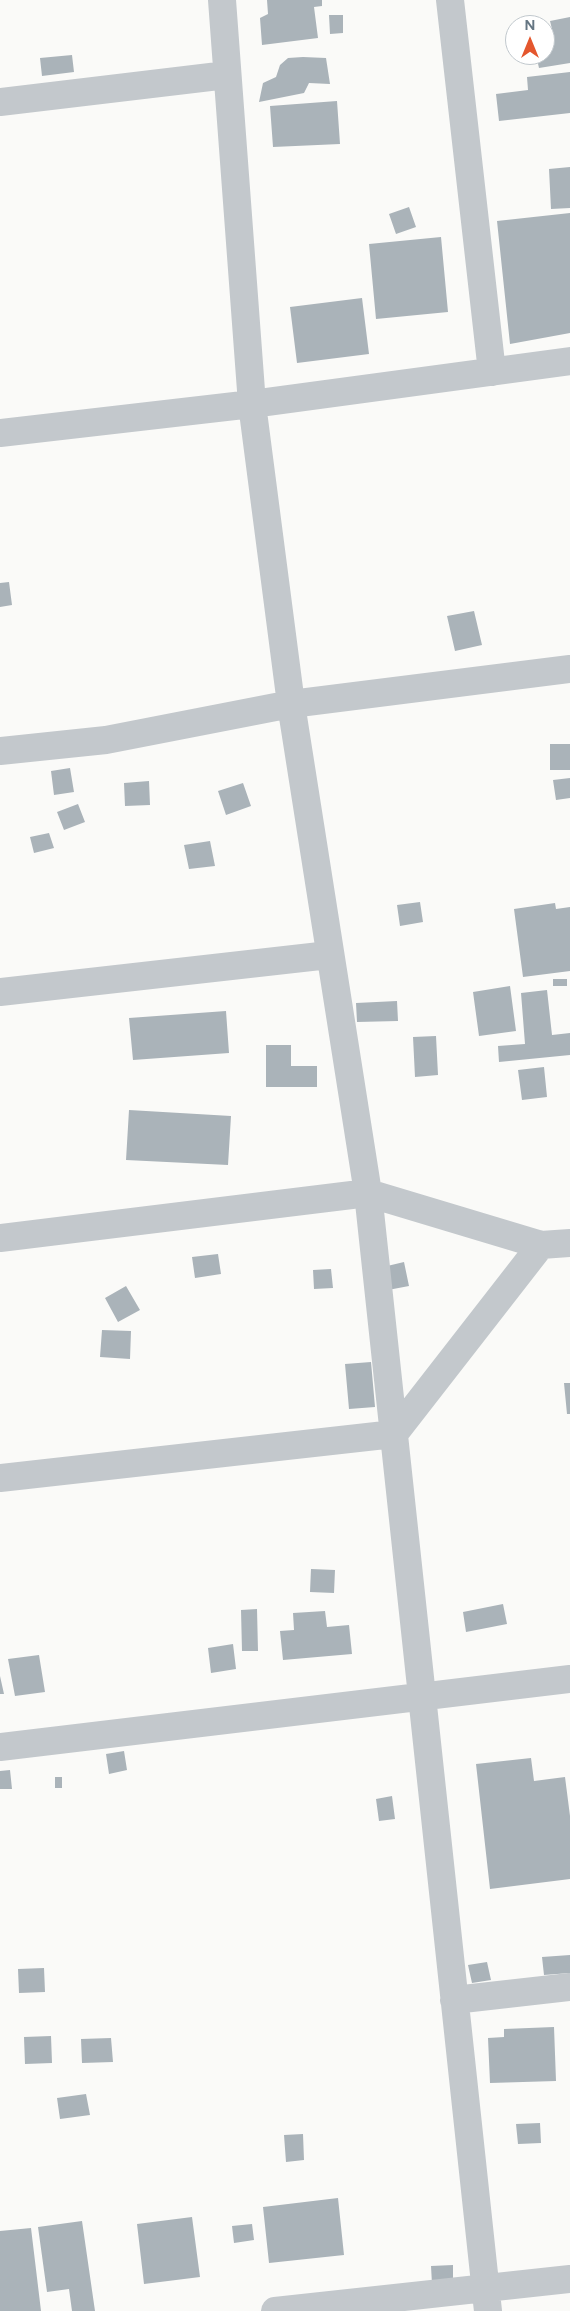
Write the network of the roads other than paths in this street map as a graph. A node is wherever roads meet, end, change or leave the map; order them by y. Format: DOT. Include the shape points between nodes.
graph roads {
  1 [pos="222,0"];
  2 [pos="450,0"];
  3 [pos="227,75"];
  4 [pos="0,102"];
  5 [pos="570,361"];
  6 [pos="492,372"];
  7 [pos="252,404"];
  8 [pos="0,433"];
  9 [pos="570,669"];
  10 [pos="291,704"];
  11 [pos="0,751"];
  12 [pos="329,955"];
  13 [pos="0,992"];
  14 [pos="368,1193"];
  15 [pos="0,1238"];
  16 [pos="570,1243"];
  17 [pos="541,1246"];
  18 [pos="394,1434"];
  19 [pos="0,1478"];
  20 [pos="570,1679"];
  21 [pos="422,1697"];
  22 [pos="0,1748"];
  23 [pos="570,1987"];
  24 [pos="454,2000"];
  25 [pos="570,2279"];
  26 [pos="486,2300"];
  27 [pos="275,2311"];
  1 -- 3 [label="street"];
  2 -- 6 [label="street"];
  3 -- 4 [label="street"];
  3 -- 7 [label="street"];
  5 -- 6 [label="street"];
  6 -- 7 [label="street"];
  7 -- 8 [label="street"];
  7 -- 10 [label="street"];
  9 -- 10 [label="street"];
  10 -- 11 [label="street" via="106,740"];
  10 -- 12 [label="street"];
  12 -- 13 [label="street"];
  12 -- 14 [label="street"];
  14 -- 15 [label="street"];
  14 -- 17 [label="street"];
  14 -- 18 [label="street"];
  16 -- 17 [label="street"];
  17 -- 18 [label="street"];
  18 -- 19 [label="street"];
  18 -- 21 [label="street"];
  20 -- 21 [label="street"];
  21 -- 22 [label="street"];
  21 -- 24 [label="street"];
  23 -- 24 [label="street"];
  24 -- 26 [label="street"];
  25 -- 26 [label="street"];
  26 -- 27 [label="street"];
}
